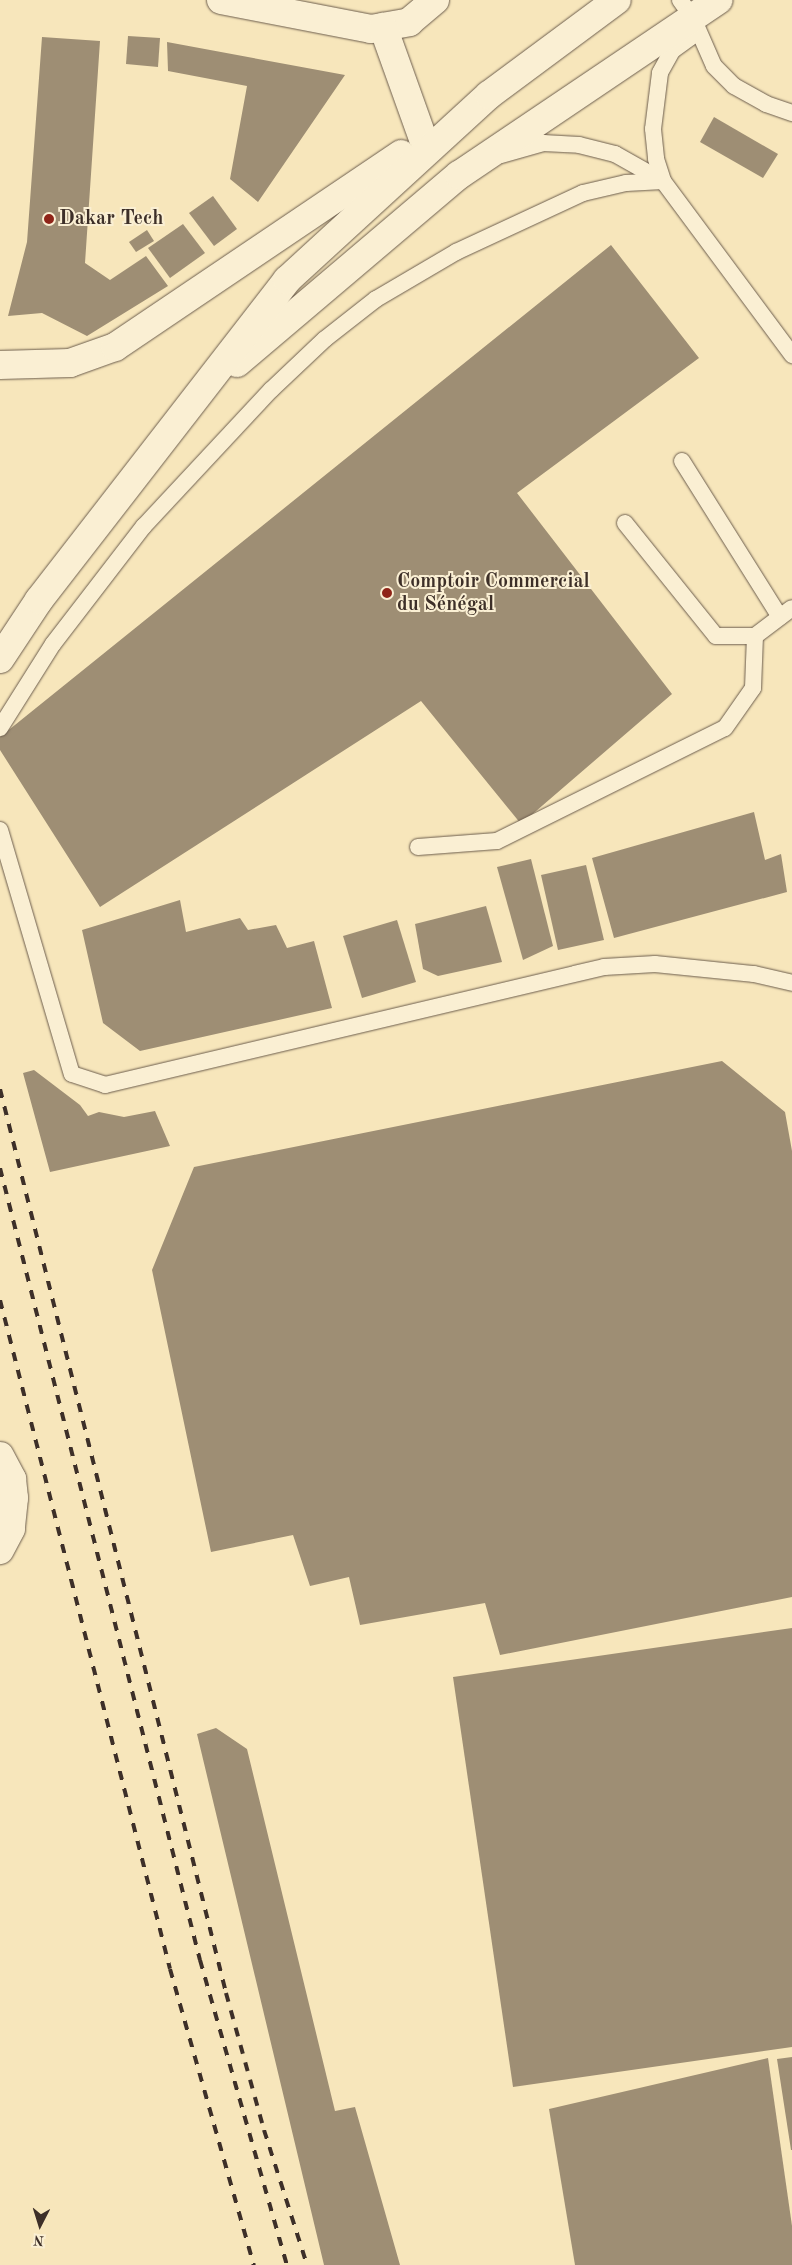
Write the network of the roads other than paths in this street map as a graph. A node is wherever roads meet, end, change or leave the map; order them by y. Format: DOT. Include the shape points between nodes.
graph roads {
  1 [pos="221,0"];
  2 [pos="435,0"];
  3 [pos="617,0"];
  4 [pos="718,0"];
  5 [pos="690,17"];
  6 [pos="383,27"];
  7 [pos="489,95"];
  8 [pos="792,113"];
  9 [pos="424,139"];
  10 [pos="458,175"];
  11 [pos="663,181"];
  12 [pos="792,355"];
  13 [pos="0,365"];
  14 [pos="203,392"];
  15 [pos="682,461"];
  16 [pos="625,523"];
  17 [pos="786,613"];
  18 [pos="756,636"];
  19 [pos="0,659"];
  20 [pos="0,728"];
  21 [pos="0,830"];
  22 [pos="418,847"];
  23 [pos="792,982"];
  24 [pos="0,1456"];
  25 [pos="0,1550"];
  1 -- 6 [label="street" via="371,29"];
  2 -- 6 [label="street" via="409,22"];
  3 -- 7 [label="street"];
  4 -- 5 [label="street"];
  5 -- 8 [label="lane" via="714,66 734,86 766,104"];
  5 -- 10 [label="street"];
  5 -- 11 [label="lane" via="660,74 653,129 656,159"];
  6 -- 9 [label="street"];
  7 -- 9 [label="street"];
  7 -- 14 [label="street" via="286,280"];
  9 -- 13 [label="street" via="114,347 70,363"];
  10 -- 11 [label="lane" via="502,155 543,143 579,145 615,154"];
  10 -- 14 [label="street"];
  11 -- 12 [label="lane"];
  11 -- 20 [label="lane" via="626,183 583,193 456,252 376,299 325,339 271,390 144,526 53,644"];
  14 -- 19 [label="street" via="38,600"];
  15 -- 17 [label="lane"];
  16 -- 18 [label="lane" via="716,636"];
  17 -- 18 [label="lane"];
  18 -- 22 [label="lane" via="753,688 726,728 497,842"];
  21 -- 23 [label="lane" via="72,1074 105,1084 604,967 656,964 754,974"];
  24 -- 25 [label="street" via="12,1479 14,1498 11,1529"];
}
